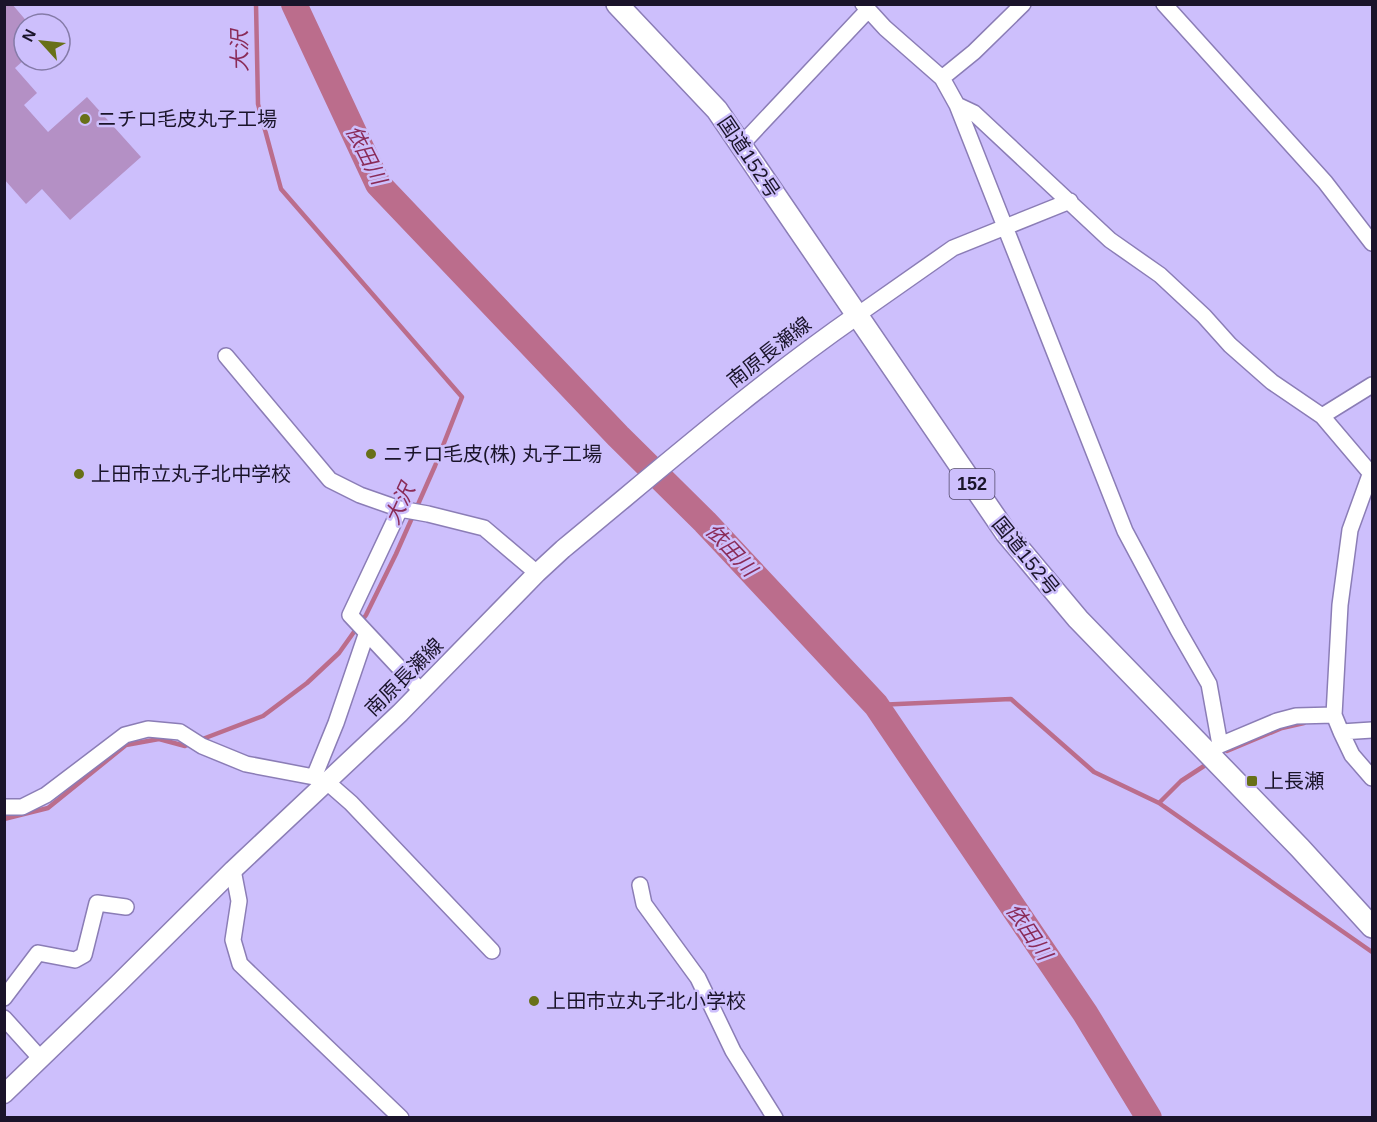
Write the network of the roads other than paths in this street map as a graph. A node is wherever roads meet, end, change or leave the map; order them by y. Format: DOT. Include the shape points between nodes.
graph roads {
  1 [pos="617,4"];
  2 [pos="1023,4"];
  3 [pos="1164,4"];
  4 [pos="865,7"];
  5 [pos="942,78"];
  6 [pos="957,105"];
  7 [pos="741,145"];
  8 [pos="1070,201"];
  9 [pos="1005,228"];
  10 [pos="1372,243"];
  11 [pos="856,316"];
  12 [pos="226,356"];
  13 [pos="1372,386"];
  14 [pos="1322,416"];
  15 [pos="1372,473"];
  16 [pos="400,509"];
  17 [pos="537,573"];
  18 [pos="366,635"];
  19 [pos="422,692"];
  20 [pos="1334,715"];
  21 [pos="1372,730"];
  22 [pos="1341,732"];
  23 [pos="1214,749"];
  24 [pos="1372,778"];
  25 [pos="320,780"];
  26 [pos="4,807"];
  27 [pos="233,870"];
  28 [pos="639,885"];
  29 [pos="126,907"];
  30 [pos="1372,927"];
  31 [pos="492,951"];
  32 [pos="4,998"];
  33 [pos="4,1018"];
  34 [pos="40,1059"];
  35 [pos="4,1094"];
  36 [pos="401,1118"];
  37 [pos="775,1118"];
  1 -- 7 [label="highway, 国道152号 / 152" via="717,110"];
  2 -- 5 [label="street"];
  3 -- 10 [label="street" via="1325,182"];
  4 -- 5 [label="street"];
  4 -- 7 [label="street"];
  5 -- 6 [label="street"];
  6 -- 8 [label="street" via="974,112"];
  6 -- 9 [label="street"];
  7 -- 11 [label="highway, 国道152号 / 152"];
  8 -- 9 [label="street"];
  8 -- 14 [label="street" via="1110,240 1160,275 1272,382"];
  9 -- 11 [label="street" via="953,248"];
  9 -- 23 [label="street" via="1125,531 1209,684"];
  11 -- 17 [label="main road, 南原長瀬線" via="756,390"];
  11 -- 23 [label="highway, 国道152号 / 152" via="1006,533 1078,619"];
  12 -- 16 [label="street" via="330,480"];
  13 -- 14 [label="street"];
  14 -- 15 [label="street"];
  15 -- 20 [label="street" via="1350,530 1340,605"];
  16 -- 17 [label="street" via="484,528"];
  16 -- 18 [label="street" via="350,615"];
  17 -- 19 [label="main road, 南原長瀬線"];
  18 -- 19 [label="street"];
  18 -- 25 [label="street"];
  19 -- 25 [label="main road, 南原長瀬線"];
  20 -- 22 [label="street"];
  20 -- 23 [label="street" via="1277,721"];
  21 -- 22 [label="street"];
  22 -- 24 [label="street" via="1352,755"];
  23 -- 30 [label="highway, 国道152号 / 152"];
  25 -- 26 [label="street" via="246,764 180,732 148,729 125,735 46,795 22,807"];
  25 -- 27 [label="main road, 南原長瀬線"];
  25 -- 31 [label="street" via="351,803"];
  27 -- 34 [label="main road, 南原長瀬線"];
  27 -- 36 [label="street" via="239,901 233,940 240,964"];
  28 -- 37 [label="street" via="644,904 698,978 733,1051"];
  29 -- 32 [label="street" via="97,903 84,955 75,960 38,953"];
  33 -- 34 [label="street"];
  34 -- 35 [label="main road, 南原長瀬線"];
}
